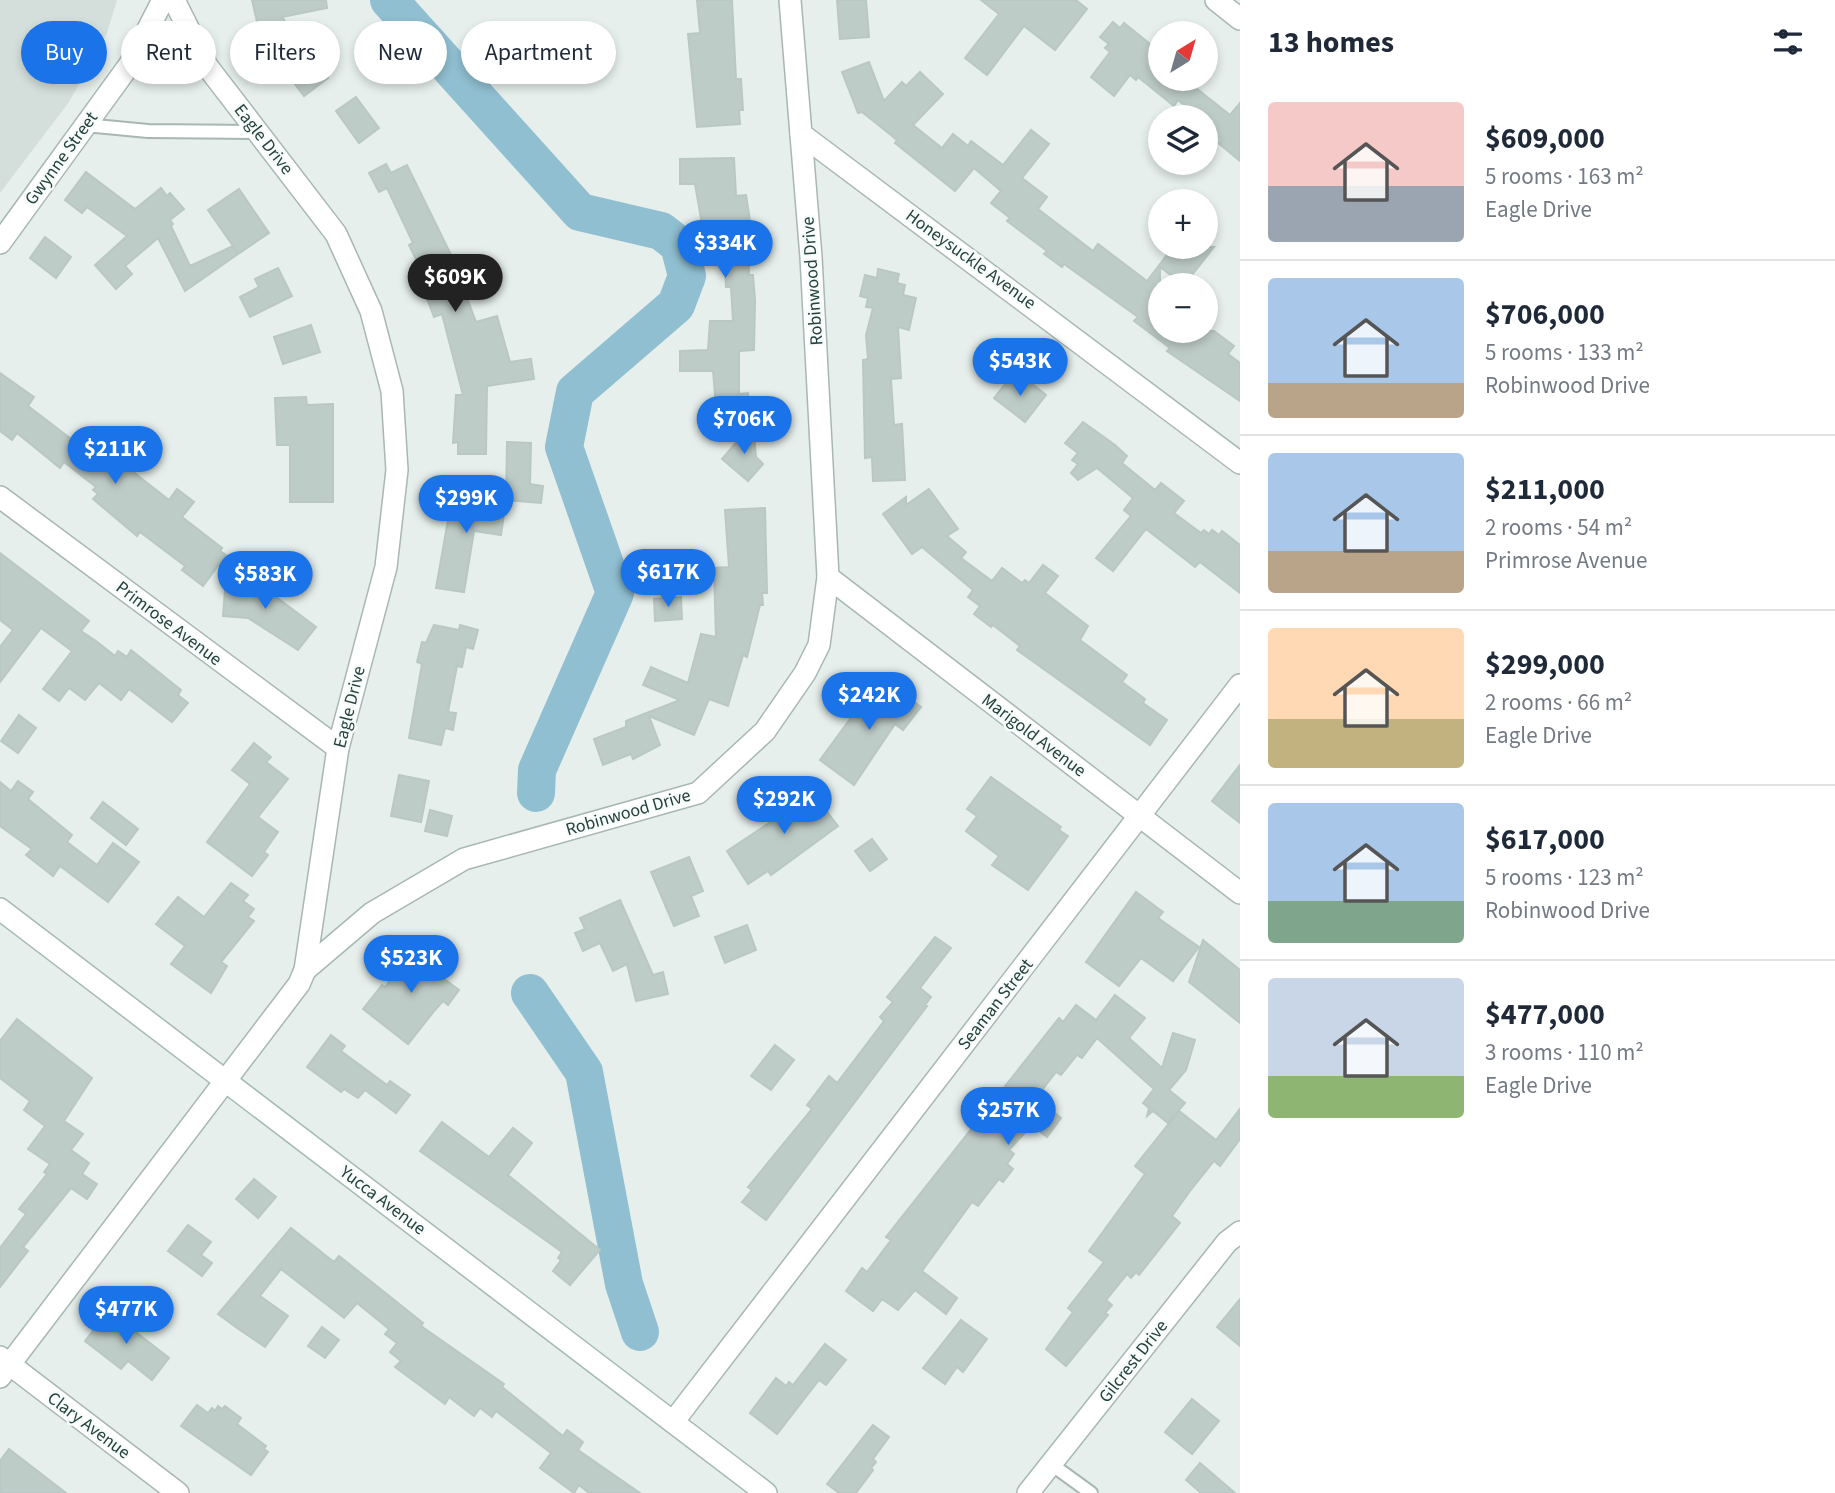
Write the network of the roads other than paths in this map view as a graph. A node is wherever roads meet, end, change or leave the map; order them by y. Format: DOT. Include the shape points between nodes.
graph roads {
  1 [pos="163,0"];
  2 [pos="174,0"];
  3 [pos="790,0"];
  4 [pos="1216,0"];
  5 [pos="1240,19"];
  6 [pos="85,125"];
  7 [pos="260,132"];
  8 [pos="801,134"];
  9 [pos="0,243"];
  10 [pos="1240,463"];
  11 [pos="0,497"];
  12 [pos="828,577"];
  13 [pos="1240,685"];
  14 [pos="338,748"];
  15 [pos="1140,816"];
  16 [pos="1240,893"];
  17 [pos="0,909"];
  18 [pos="305,970"];
  19 [pos="226,1080"];
  20 [pos="1240,1232"];
  21 [pos="3,1366"];
  22 [pos="673,1422"];
  23 [pos="1051,1464"];
  24 [pos="178,1493"];
  25 [pos="766,1493"];
  26 [pos="1028,1493"];
  27 [pos="1091,1493"];
  1 -- 6 [label="street, Gwynne Street" via="130,64"];
  2 -- 7 [label="street, Eagle Drive" via="207,66"];
  3 -- 8 [label="street, Robinwood Drive"];
  4 -- 5 [label="street"];
  6 -- 7 [label="lane"];
  6 -- 9 [label="street, Gwynne Street"];
  7 -- 14 [label="street, Eagle Drive" via="336,234 371,311 391,391 397,470 386,568"];
  8 -- 10 [label="street, Honeysuckle Avenue"];
  8 -- 12 [label="street, Robinwood Drive"];
  11 -- 14 [label="street, Primrose Avenue"];
  12 -- 15 [label="street, Marigold Avenue"];
  12 -- 18 [label="street, Robinwood Drive" via="819,645 805,673 765,731 698,793 464,859 372,914"];
  13 -- 15 [label="street, Seaman Street"];
  14 -- 18 [label="street, Eagle Drive"];
  15 -- 16 [label="street, Marigold Avenue"];
  15 -- 22 [label="street, Seaman Street"];
  17 -- 19 [label="street, Yucca Avenue"];
  18 -- 19 [label="street, Eagle Drive"];
  19 -- 21 [label="street, Eagle Drive"];
  19 -- 22 [label="street, Yucca Avenue"];
  20 -- 23 [label="street, Gilcrest Drive" via="1227,1242"];
  21 -- 24 [label="street, Clary Avenue"];
  22 -- 25 [label="street, Yucca Avenue"];
  23 -- 26 [label="street, Gilcrest Drive"];
  23 -- 27 [label="lane"];
}
